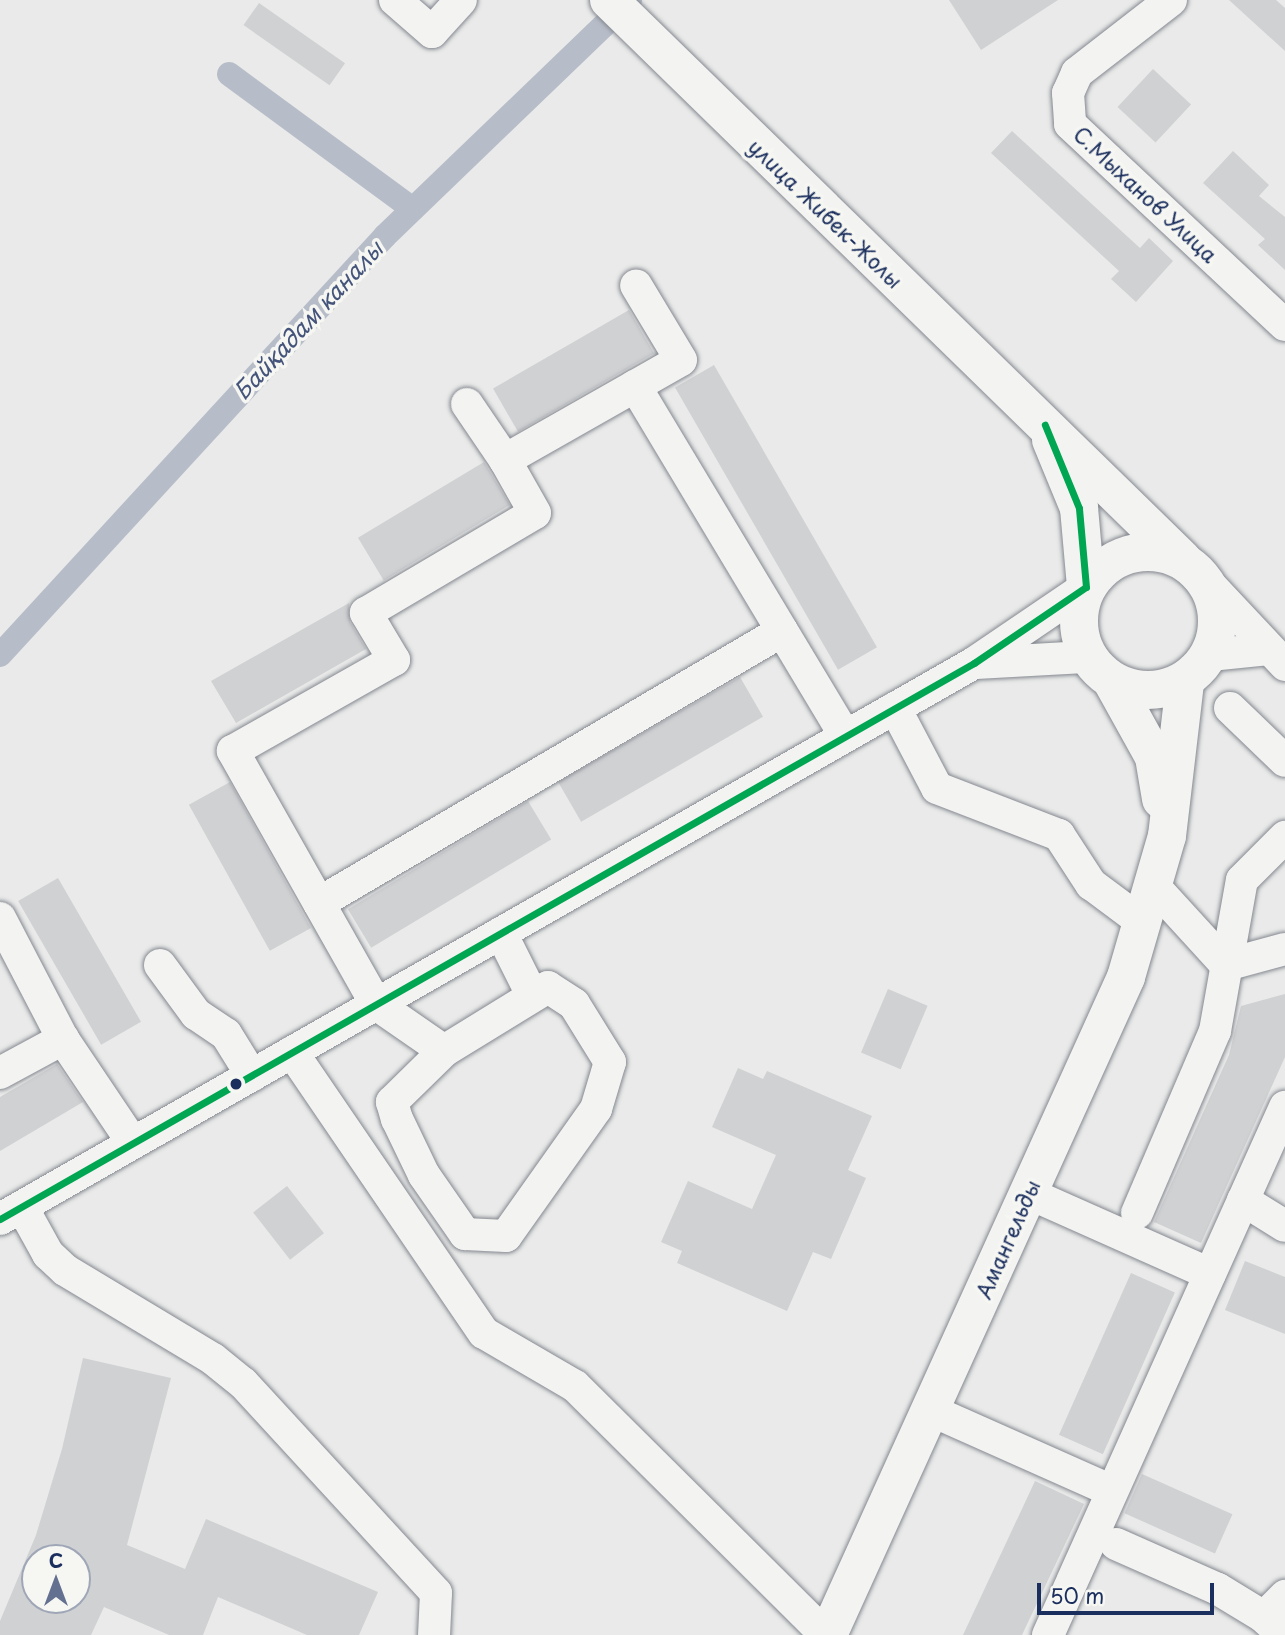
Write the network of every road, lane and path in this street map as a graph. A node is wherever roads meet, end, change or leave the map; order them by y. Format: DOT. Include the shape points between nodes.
graph roads {
  1 [pos="395,0"];
  2 [pos="461,0"];
  3 [pos="609,0"];
  4 [pos="1171,0"];
  5 [pos="636,285"];
  6 [pos="1285,325"];
  7 [pos="635,386"];
  8 [pos="467,404"];
  9 [pos="1045,425"];
  10 [pos="505,460"];
  11 [pos="1196,572"];
  12 [pos="1086,587"];
  13 [pos="782,631"];
  14 [pos="1280,649"];
  15 [pos="974,663"];
  16 [pos="1197,668"];
  17 [pos="1100,670"];
  18 [pos="895,708"];
  19 [pos="1230,708"];
  20 [pos="845,736"];
  21 [pos="1285,761"];
  22 [pos="1167,836"];
  23 [pos="1285,837"];
  24 [pos="1153,885"];
  25 [pos="319,903"];
  26 [pos="0,918"];
  27 [pos="1142,922"];
  28 [pos="501,933"];
  29 [pos="1285,949"];
  30 [pos="159,965"];
  31 [pos="1226,965"];
  32 [pos="531,993"];
  33 [pos="376,1004"];
  34 [pos="63,1039"];
  35 [pos="444,1051"];
  36 [pos="292,1052"];
  37 [pos="0,1073"];
  38 [pos="252,1076"];
  39 [pos="1285,1107"];
  40 [pos="134,1143"];
  41 [pos="1028,1193"];
  42 [pos="1243,1200"];
  43 [pos="11,1213"];
  44 [pos="1137,1213"];
  45 [pos="1285,1226"];
  46 [pos="1210,1274"];
  47 [pos="930,1410"];
  48 [pos="1112,1491"];
  49 [pos="1116,1544"];
  50 [pos="1277,1616"];
  51 [pos="434,1635"];
  52 [pos="827,1635"];
  53 [pos="1048,1635"];
  1 -- 2 [label="street" via="432,32"];
  3 -- 9 [label="main road, улица Жибек-Жолы"];
  4 -- 6 [label="street, С.Мыханов Улица" via="1077,73 1068,93 1070,124"];
  5 -- 7 [label="street" via="681,360"];
  7 -- 10 [label="street"];
  7 -- 13 [label="street"];
  8 -- 10 [label="street"];
  9 -- 11 [label="main road, улица Жибек-Жолы"];
  9 -- 12 [label="main road" via="1079,508"];
  10 -- 25 [label="street" via="536,513 366,613 394,660 233,751"];
  11 -- 12 [label="main road" via="1147,550 1111,560"];
  11 -- 14 [label="street"];
  11 -- 16 [label="main road" via="1219,620"];
  12 -- 15 [label="street"];
  12 -- 17 [label="main road" via="1077,622"];
  13 -- 20 [label="street"];
  13 -- 25 [label="street"];
  14 -- 16 [label="street"];
  15 -- 17 [label="street"];
  15 -- 18 [label="street"];
  16 -- 17 [label="main road" via="1149,692"];
  16 -- 22 [label="main road, Амангельды"];
  17 -- 22 [label="main road" via="1154,757"];
  18 -- 20 [label="street"];
  18 -- 27 [label="street" via="937,788 1059,835 1091,884"];
  19 -- 21 [label="street"];
  20 -- 28 [label="street"];
  22 -- 24 [label="main road, Амангельды"];
  23 -- 31 [label="street" via="1242,880"];
  24 -- 27 [label="main road, Амангельды"];
  24 -- 31 [label="street"];
  25 -- 33 [label="street"];
  26 -- 34 [label="street"];
  27 -- 41 [label="main road, Амангельды" via="1126,977"];
  28 -- 32 [label="street"];
  28 -- 33 [label="street"];
  29 -- 31 [label="street"];
  30 -- 38 [label="street" via="196,1014 226,1034"];
  31 -- 44 [label="street" via="1215,1031"];
  32 -- 35 [label="street"];
  32 -- 35 [label="street" via="548,987 574,1004 610,1062 596,1109 506,1236 465,1234 424,1175 397,1119 392,1102"];
  33 -- 35 [label="street"];
  33 -- 36 [label="street"];
  34 -- 37 [label="street"];
  34 -- 40 [label="street"];
  36 -- 38 [label="street"];
  36 -- 52 [label="street" via="484,1333 576,1386"];
  38 -- 40 [label="street"];
  39 -- 42 [label="street"];
  40 -- 43 [label="street"];
  41 -- 46 [label="street"];
  41 -- 47 [label="main road, Амангельды"];
  42 -- 45 [label="street"];
  42 -- 46 [label="street"];
  43 -- 51 [label="street" via="65,1270 213,1359 243,1383 436,1593"];
  46 -- 48 [label="street"];
  47 -- 48 [label="street"];
  47 -- 52 [label="main road, Амангельды"];
  48 -- 53 [label="street"];
  49 -- 50 [label="street"];
}
